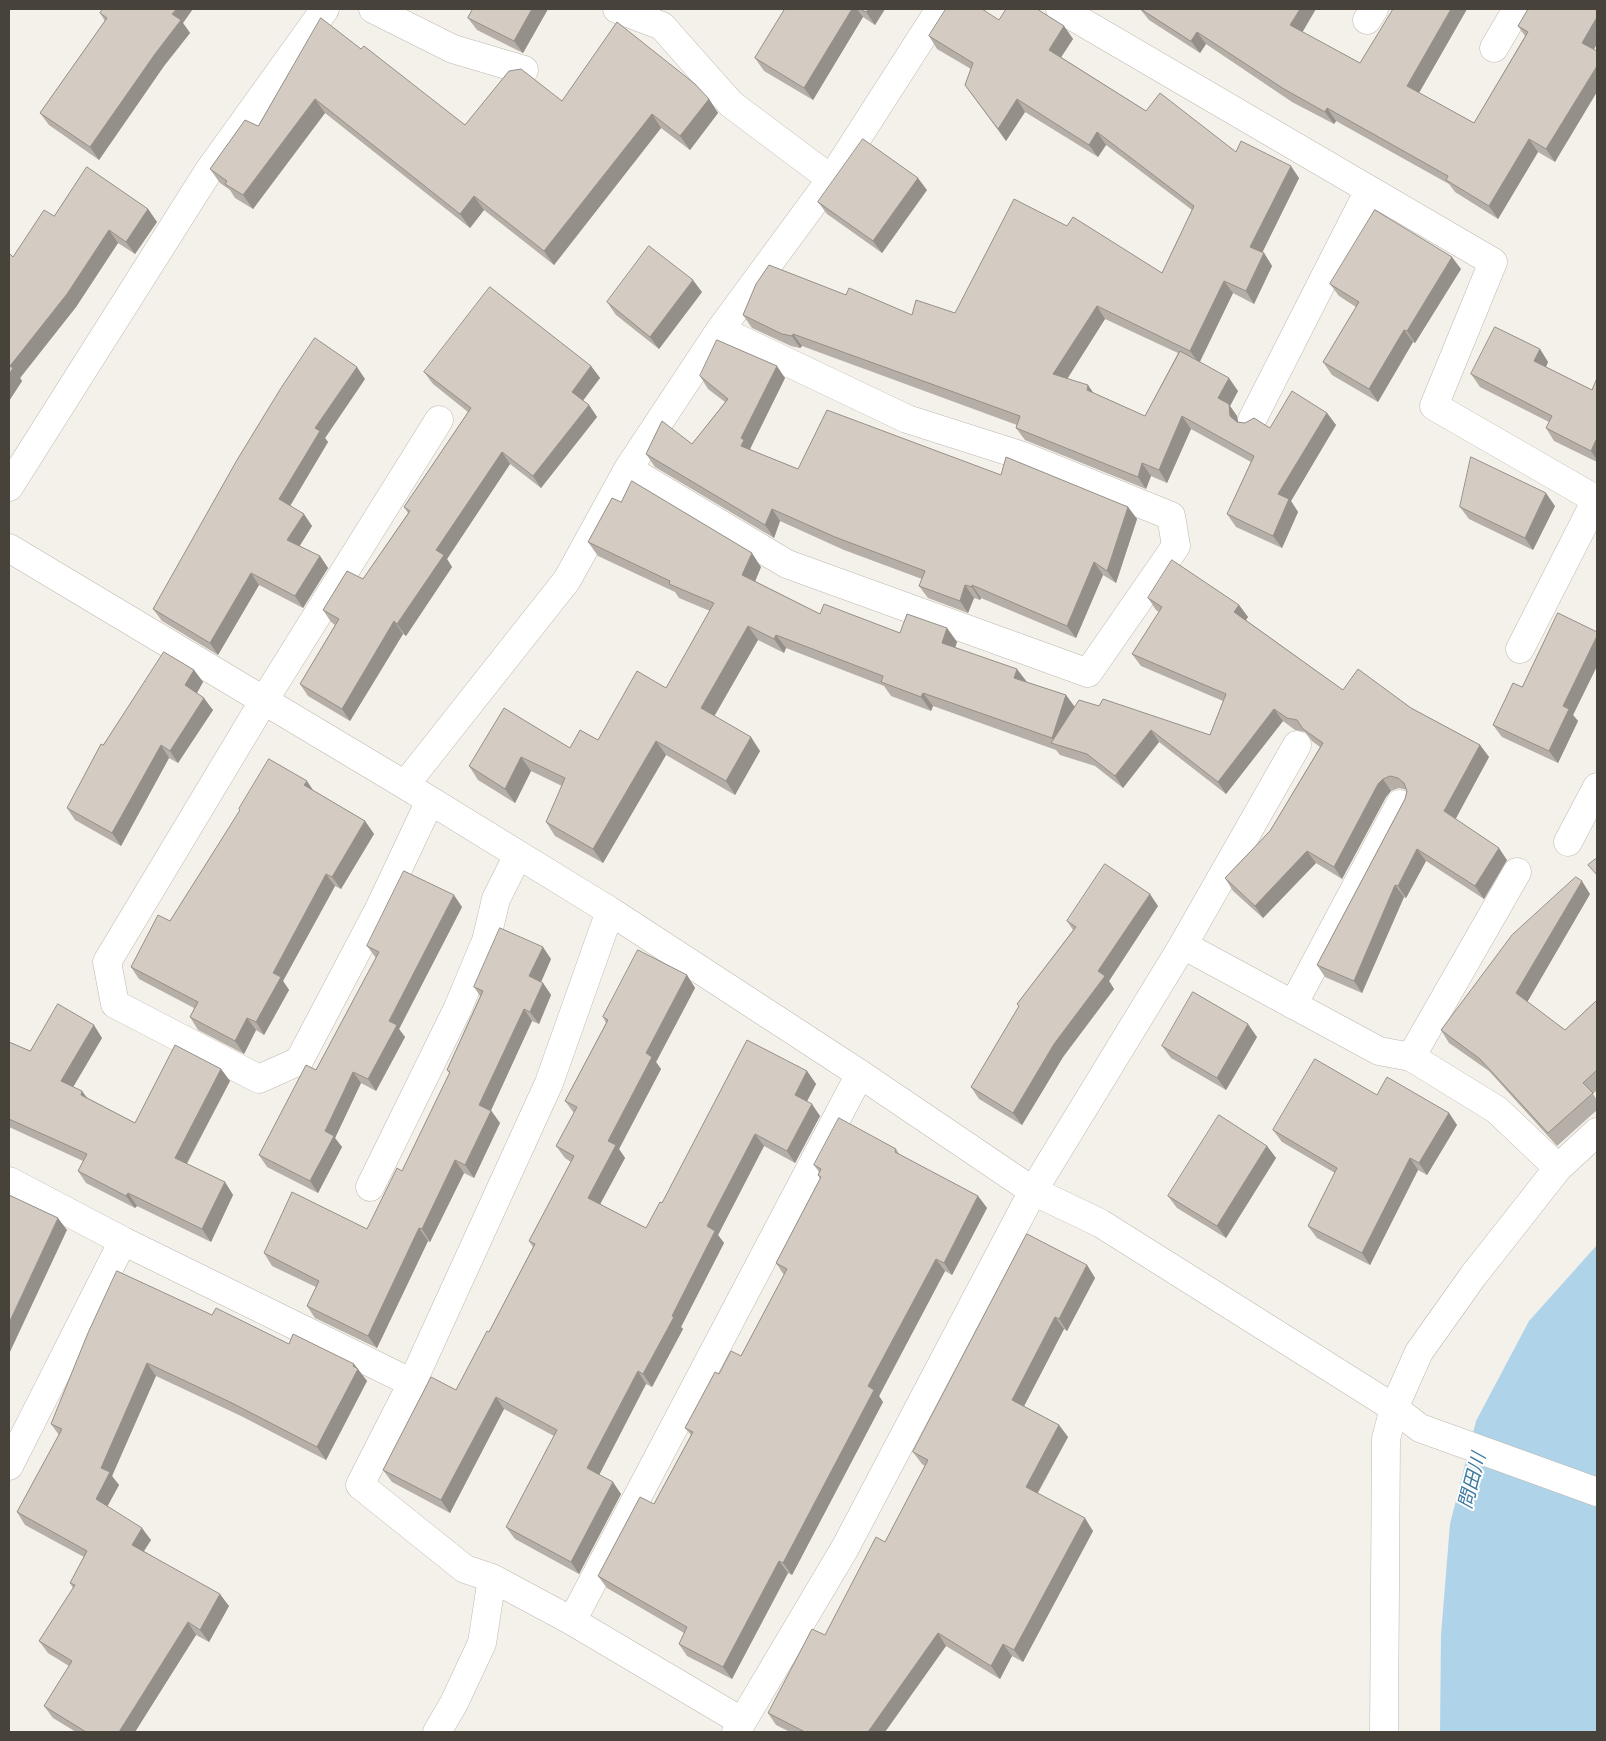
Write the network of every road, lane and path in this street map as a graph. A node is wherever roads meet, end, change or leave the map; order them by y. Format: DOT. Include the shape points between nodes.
graph roads {
  1 [pos="325,9"];
  2 [pos="373,9"];
  3 [pos="617,9"];
  4 [pos="940,9"];
  5 [pos="1060,9"];
  6 [pos="1517,9"];
  7 [pos="1494,48"];
  8 [pos="524,70"];
  9 [pos="831,179"];
  10 [pos="1369,190"];
  11 [pos="720,330"];
  12 [pos="439,420"];
  13 [pos="1252,420"];
  14 [pos="628,469"];
  15 [pos="9,487"];
  16 [pos="1597,500"];
  17 [pos="9,548"];
  18 [pos="1520,649"];
  19 [pos="263,702"];
  20 [pos="1297,745"];
  21 [pos="405,785"];
  22 [pos="1597,787"];
  23 [pos="430,801"];
  24 [pos="1400,804"];
  25 [pos="1568,842"];
  26 [pos="518,855"];
  27 [pos="1517,872"];
  28 [pos="610,911"];
  29 [pos="1183,945"];
  30 [pos="1293,1005"];
  31 [pos="1411,1057"];
  32 [pos="860,1074"];
  33 [pos="1597,1132"];
  34 [pos="1558,1168"];
  35 [pos="9,1181"];
  36 [pos="370,1187"];
  37 [pos="1033,1191"];
  38 [pos="123,1241"];
  39 [pos="412,1383"];
  40 [pos="1394,1408"];
  41 [pos="9,1466"];
  42 [pos="1597,1492"];
  43 [pos="492,1578"];
  44 [pos="572,1621"];
  45 [pos="738,1727"];
  46 [pos="437,1732"];
  47 [pos="1384,1732"];
  1 -- 15 [label="street" via="208,172"];
  2 -- 8 [label="street" via="453,49"];
  3 -- 9 [label="street" via="662,26 731,104"];
  4 -- 9 [label="street"];
  5 -- 10 [label="street"];
  6 -- 7 [label="street"];
  9 -- 11 [label="street"];
  10 -- 13 [label="street"];
  10 -- 16 [label="street" via="1493,262 1434,406"];
  11 -- 14 [label="street"];
  11 -- 14 [label="street" via="907,419 1020,455 1170,516 1176,546 1088,673 787,564"];
  12 -- 19 [label="street"];
  14 -- 21 [label="street" via="566,580"];
  16 -- 18 [label="street"];
  17 -- 19 [label="street"];
  19 -- 21 [label="street"];
  19 -- 23 [label="street" via="106,962 116,1004 259,1079 300,1061 380,909"];
  20 -- 29 [label="street"];
  21 -- 23 [label="street"];
  22 -- 25 [label="street"];
  23 -- 26 [label="street"];
  24 -- 30 [label="street"];
  26 -- 28 [label="street"];
  26 -- 36 [label="street" via="496,899 486,942 457,1010"];
  27 -- 31 [label="street"];
  28 -- 32 [label="street"];
  28 -- 39 [label="street" via="549,1083"];
  29 -- 30 [label="street"];
  29 -- 37 [label="street"];
  30 -- 31 [label="street" via="1379,1051"];
  31 -- 34 [label="street" via="1497,1110"];
  32 -- 37 [label="street"];
  32 -- 44 [label="street"];
  33 -- 34 [label="street"];
  34 -- 40 [label="street" via="1472,1276 1419,1352"];
  35 -- 38 [label="street"];
  37 -- 40 [label="street" via="1100,1222"];
  37 -- 45 [label="street" via="844,1548"];
  38 -- 39 [label="street"];
  38 -- 41 [label="street"];
  39 -- 43 [label="street" via="360,1485 465,1569"];
  40 -- 42 [label="street" via="1420,1428"];
  40 -- 47 [label="street" via="1386,1439"];
  43 -- 44 [label="street"];
  43 -- 46 [label="street" via="482,1643 454,1704"];
  44 -- 45 [label="street"];
}
